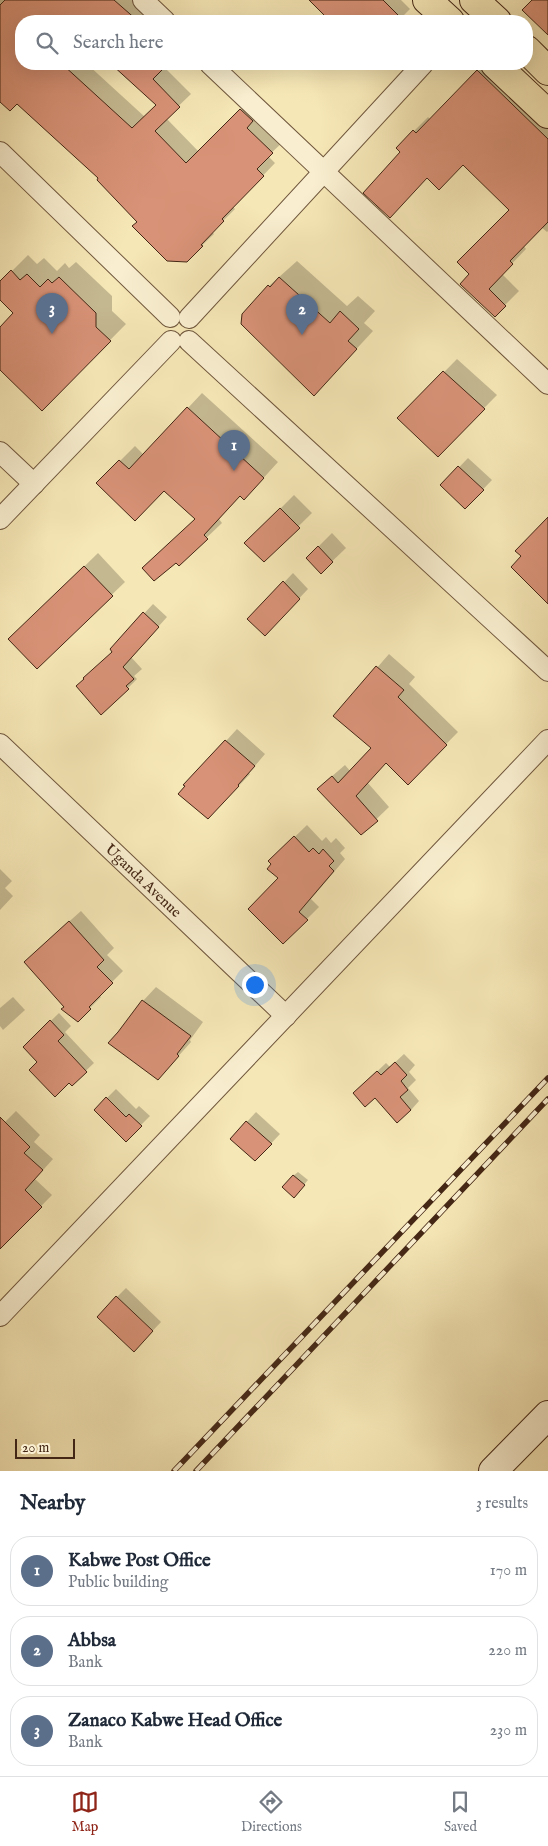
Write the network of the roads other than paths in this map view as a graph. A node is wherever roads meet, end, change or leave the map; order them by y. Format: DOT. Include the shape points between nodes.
graph roads {
  1 [pos="143,0"];
  2 [pos="427,0"];
  3 [pos="159,15"];
  4 [pos="443,15"];
  5 [pos="533,56"];
  6 [pos="216,70"];
  7 [pos="418,70"];
  8 [pos="501,70"];
  9 [pos="548,71"];
  10 [pos="548,114"];
  11 [pos="0,152"];
  12 [pos="324,172"];
  13 [pos="180,318"];
  14 [pos="180,341"];
  15 [pos="548,384"];
  16 [pos="0,452"];
  17 [pos="34,484"];
  18 [pos="0,519"];
  19 [pos="548,671"];
  20 [pos="548,740"];
  21 [pos="0,744"];
  22 [pos="286,1016"];
  23 [pos="0,1316"];
  24 [pos="548,1415"];
  25 [pos="493,1471"];
  1 -- 3 [label="street"];
  2 -- 4 [label="highway"];
  5 -- 9 [label="highway"];
  6 -- 12 [label="street"];
  7 -- 12 [label="street"];
  8 -- 10 [label="highway"];
  11 -- 13 [label="street"];
  12 -- 13 [label="street"];
  12 -- 15 [label="street"];
  13 -- 14 [label="street" via="194,323 195,330 193,336"];
  13 -- 14 [label="street" via="166,323 164,330 166,336"];
  14 -- 17 [label="street"];
  14 -- 19 [label="street"];
  16 -- 17 [label="street"];
  17 -- 18 [label="street"];
  20 -- 22 [label="street"];
  21 -- 22 [label="street, Uganda Avenue"];
  22 -- 23 [label="street"];
  24 -- 25 [label="main road"];
}
